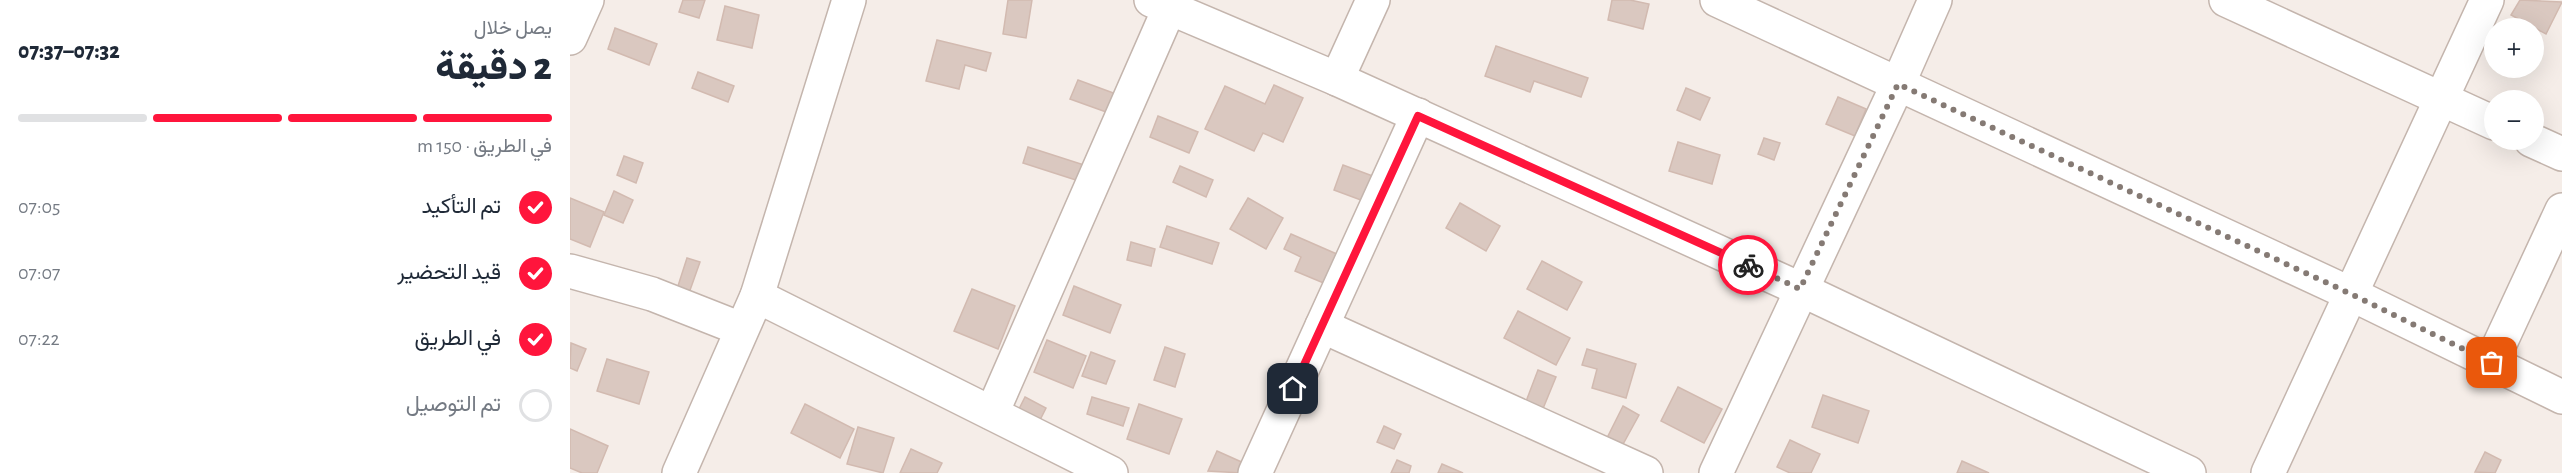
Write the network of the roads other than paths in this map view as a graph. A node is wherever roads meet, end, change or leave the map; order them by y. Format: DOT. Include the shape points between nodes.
graph roads {
  1 [pos="587,0"];
  2 [pos="849,0"];
  3 [pos="1373,0"];
  4 [pos="1717,0"];
  5 [pos="1935,0"];
  6 [pos="2226,0"];
  7 [pos="2487,0"];
  8 [pos="1160,5"];
  9 [pos="570,38"];
  10 [pos="1337,79"];
  11 [pos="1898,84"];
  12 [pos="2441,98"];
  13 [pos="1418,116"];
  14 [pos="2484,118"];
  15 [pos="2544,146"];
  16 [pos="2562,154"];
  17 [pos="2562,210"];
  18 [pos="570,271"];
  19 [pos="1800,289"];
  20 [pos="2351,294"];
  21 [pos="757,296"];
  22 [pos="1322,326"];
  23 [pos="741,329"];
  24 [pos="2492,363"];
  25 [pos="2562,397"];
  26 [pos="992,413"];
  27 [pos="679,473"];
  28 [pos="1111,473"];
  29 [pos="1255,473"];
  30 [pos="1646,473"];
  31 [pos="1716,473"];
  32 [pos="2189,473"];
  33 [pos="2268,473"];
  1 -- 9 [label="street"];
  2 -- 21 [label="street"];
  3 -- 10 [label="street"];
  4 -- 11 [label="street"];
  5 -- 11 [label="street"];
  6 -- 12 [label="street"];
  7 -- 12 [label="street"];
  8 -- 10 [label="street"];
  8 -- 26 [label="street"];
  10 -- 13 [label="street"];
  11 -- 19 [label="street"];
  11 -- 20 [label="street"];
  12 -- 14 [label="street"];
  12 -- 20 [label="street"];
  13 -- 19 [label="street"];
  13 -- 22 [label="street"];
  15 -- 16 [label="street"];
  17 -- 24 [label="street"];
  18 -- 23 [label="street" via="652,294"];
  19 -- 31 [label="street"];
  19 -- 32 [label="street"];
  20 -- 24 [label="street"];
  20 -- 33 [label="street"];
  21 -- 23 [label="street"];
  21 -- 26 [label="street"];
  22 -- 29 [label="street"];
  22 -- 30 [label="street"];
  23 -- 27 [label="street"];
  24 -- 25 [label="street"];
  26 -- 28 [label="street"];
}
